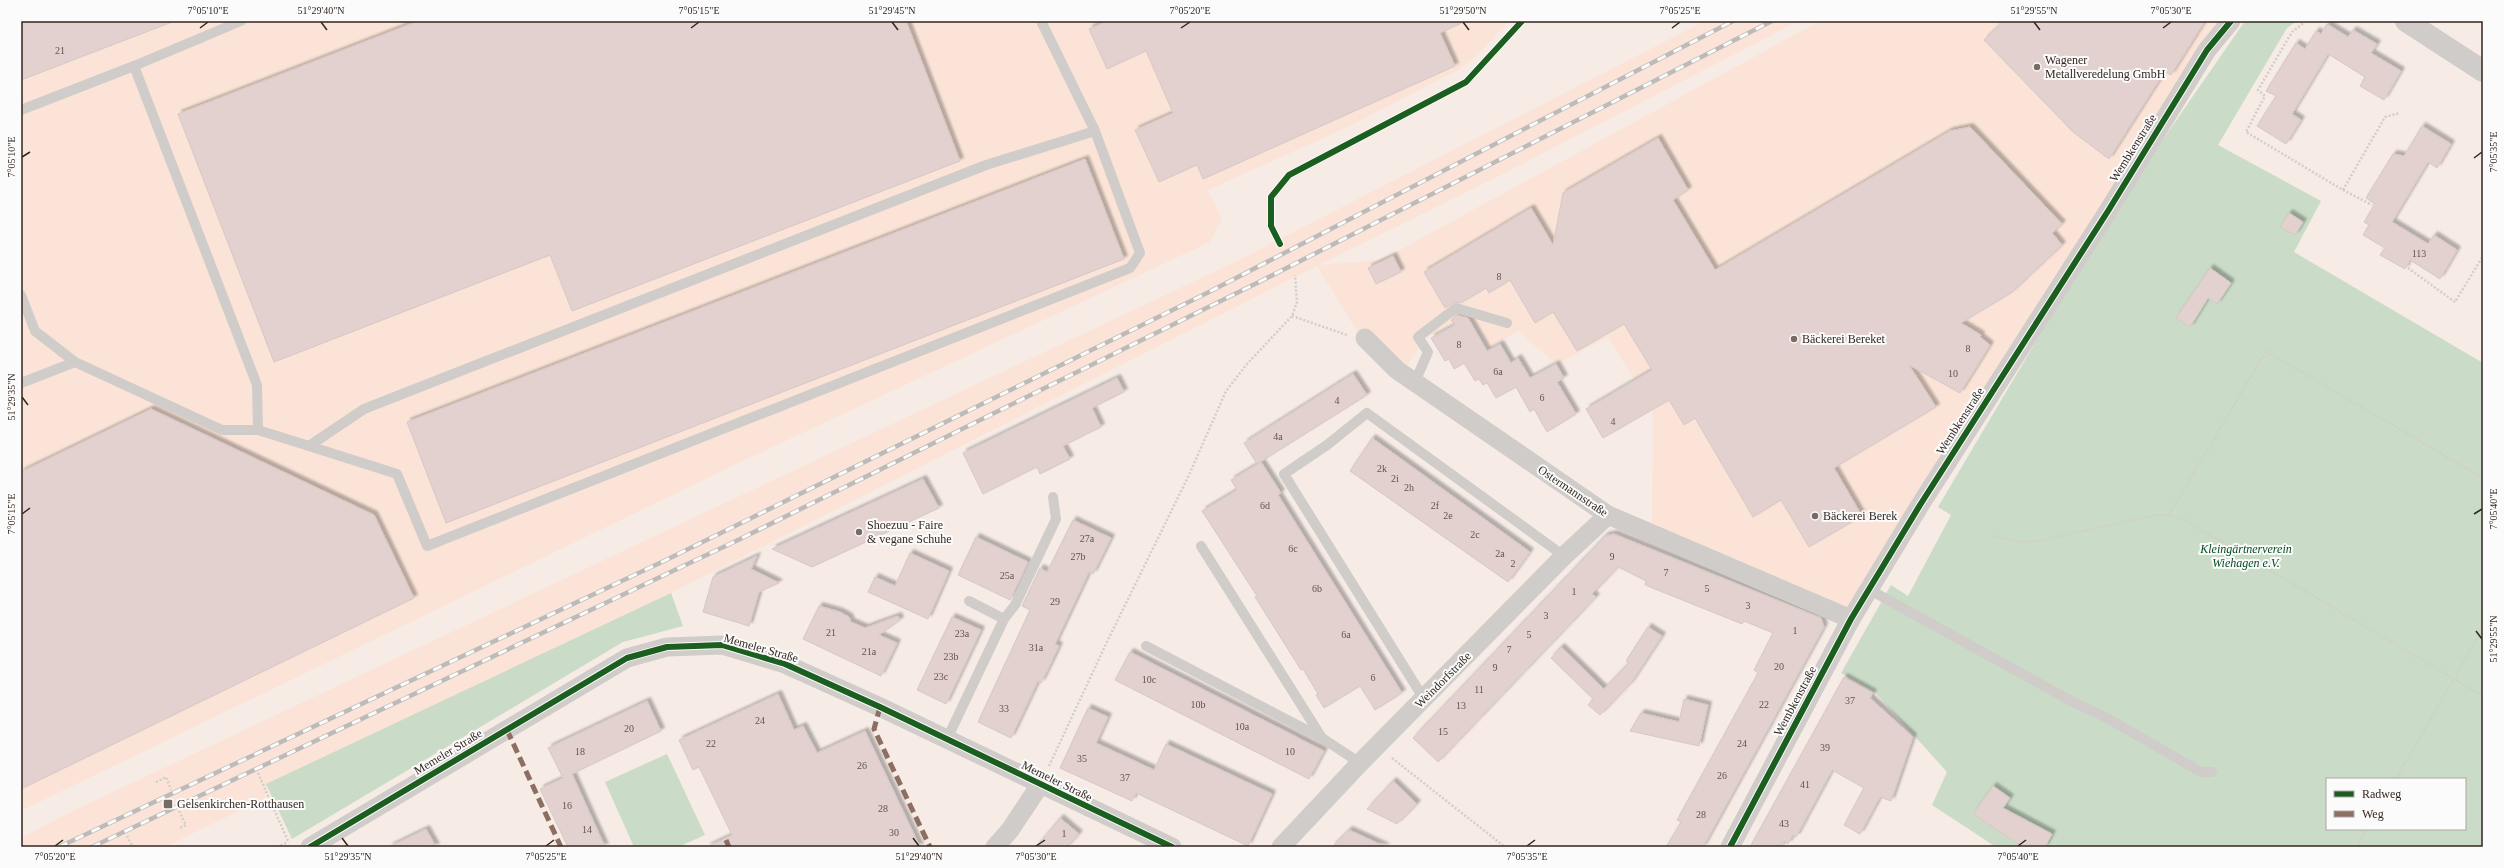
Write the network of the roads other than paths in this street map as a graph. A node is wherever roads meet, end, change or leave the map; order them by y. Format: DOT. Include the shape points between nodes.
graph roads {
  1 [pos="241,21"];
  2 [pos="1041,21"];
  3 [pos="2231,21"];
  4 [pos="2410,22"];
  5 [pos="134,66"];
  6 [pos="2483,71"];
  7 [pos="21,110"];
  8 [pos="1095,130"];
  9 [pos="21,295"];
  10 [pos="1507,323"];
  11 [pos="1365,338"];
  12 [pos="75,362"];
  13 [pos="1415,382"];
  14 [pos="21,384"];
  15 [pos="258,430"];
  16 [pos="309,446"];
  17 [pos="1053,497"];
  18 [pos="1608,515"];
  19 [pos="1201,546"];
  20 [pos="1564,556"];
  21 [pos="1870,590"];
  22 [pos="969,601"];
  23 [pos="1004,619"];
  24 [pos="1851,619"];
  25 [pos="1146,646"];
  26 [pos="1424,699"];
  27 [pos="1322,738"];
  28 [pos="947,739"];
  29 [pos="1360,763"];
  30 [pos="2212,772"];
  31 [pos="1040,785"];
  32 [pos="310,847"];
  33 [pos="995,847"];
  34 [pos="1172,847"];
  35 [pos="1281,847"];
  36 [pos="1730,847"];
  1 -- 5 [label="lane"];
  2 -- 8 [label="lane"];
  3 -- 21 [label="street, Wembkenstraße" via="2207,50 2108,211 1920,505"];
  4 -- 6 [label="main road"];
  5 -- 7 [label="lane"];
  5 -- 15 [label="lane" via="257,385"];
  8 -- 16 [label="lane" via="986,165 364,409"];
  8 -- 16 [label="lane" via="1140,253 1130,268 427,546 397,474"];
  9 -- 12 [label="lane" via="36,331"];
  10 -- 13 [label="lane" via="1456,308 1418,337 1428,352"];
  11 -- 13 [label="street, Ostermannstraße" via="1397,370"];
  12 -- 14 [label="lane"];
  12 -- 15 [label="lane" via="222,430"];
  13 -- 18 [label="street, Ostermannstraße"];
  15 -- 16 [label="lane"];
  17 -- 23 [label="lane" via="1056,519 1015,605"];
  18 -- 20 [label="street, Weindorfstraße"];
  18 -- 24 [label="street, Ostermannstraße"];
  19 -- 27 [label="lane"];
  20 -- 26 [label="street, Weindorfstraße"];
  20 -- 26 [label="lane" via="1367,412 1327,445 1284,474"];
  21 -- 24 [label="street, Wembkenstraße"];
  21 -- 30 [label="lane" via="2073,702 2107,718 2201,772"];
  22 -- 23 [label="lane"];
  23 -- 28 [label="lane"];
  24 -- 36 [label="street, Wembkenstraße"];
  25 -- 27 [label="lane"];
  26 -- 29 [label="street, Weindorfstraße"];
  27 -- 29 [label="lane"];
  28 -- 31 [label="street, Memeler Straße"];
  28 -- 32 [label="street, Memeler Straße" via="785,664 722,646 667,647 627,658"];
  29 -- 35 [label="street, Weindorfstraße"];
  31 -- 33 [label="street" via="1010,830"];
  31 -- 34 [label="street, Memeler Straße"];
}
